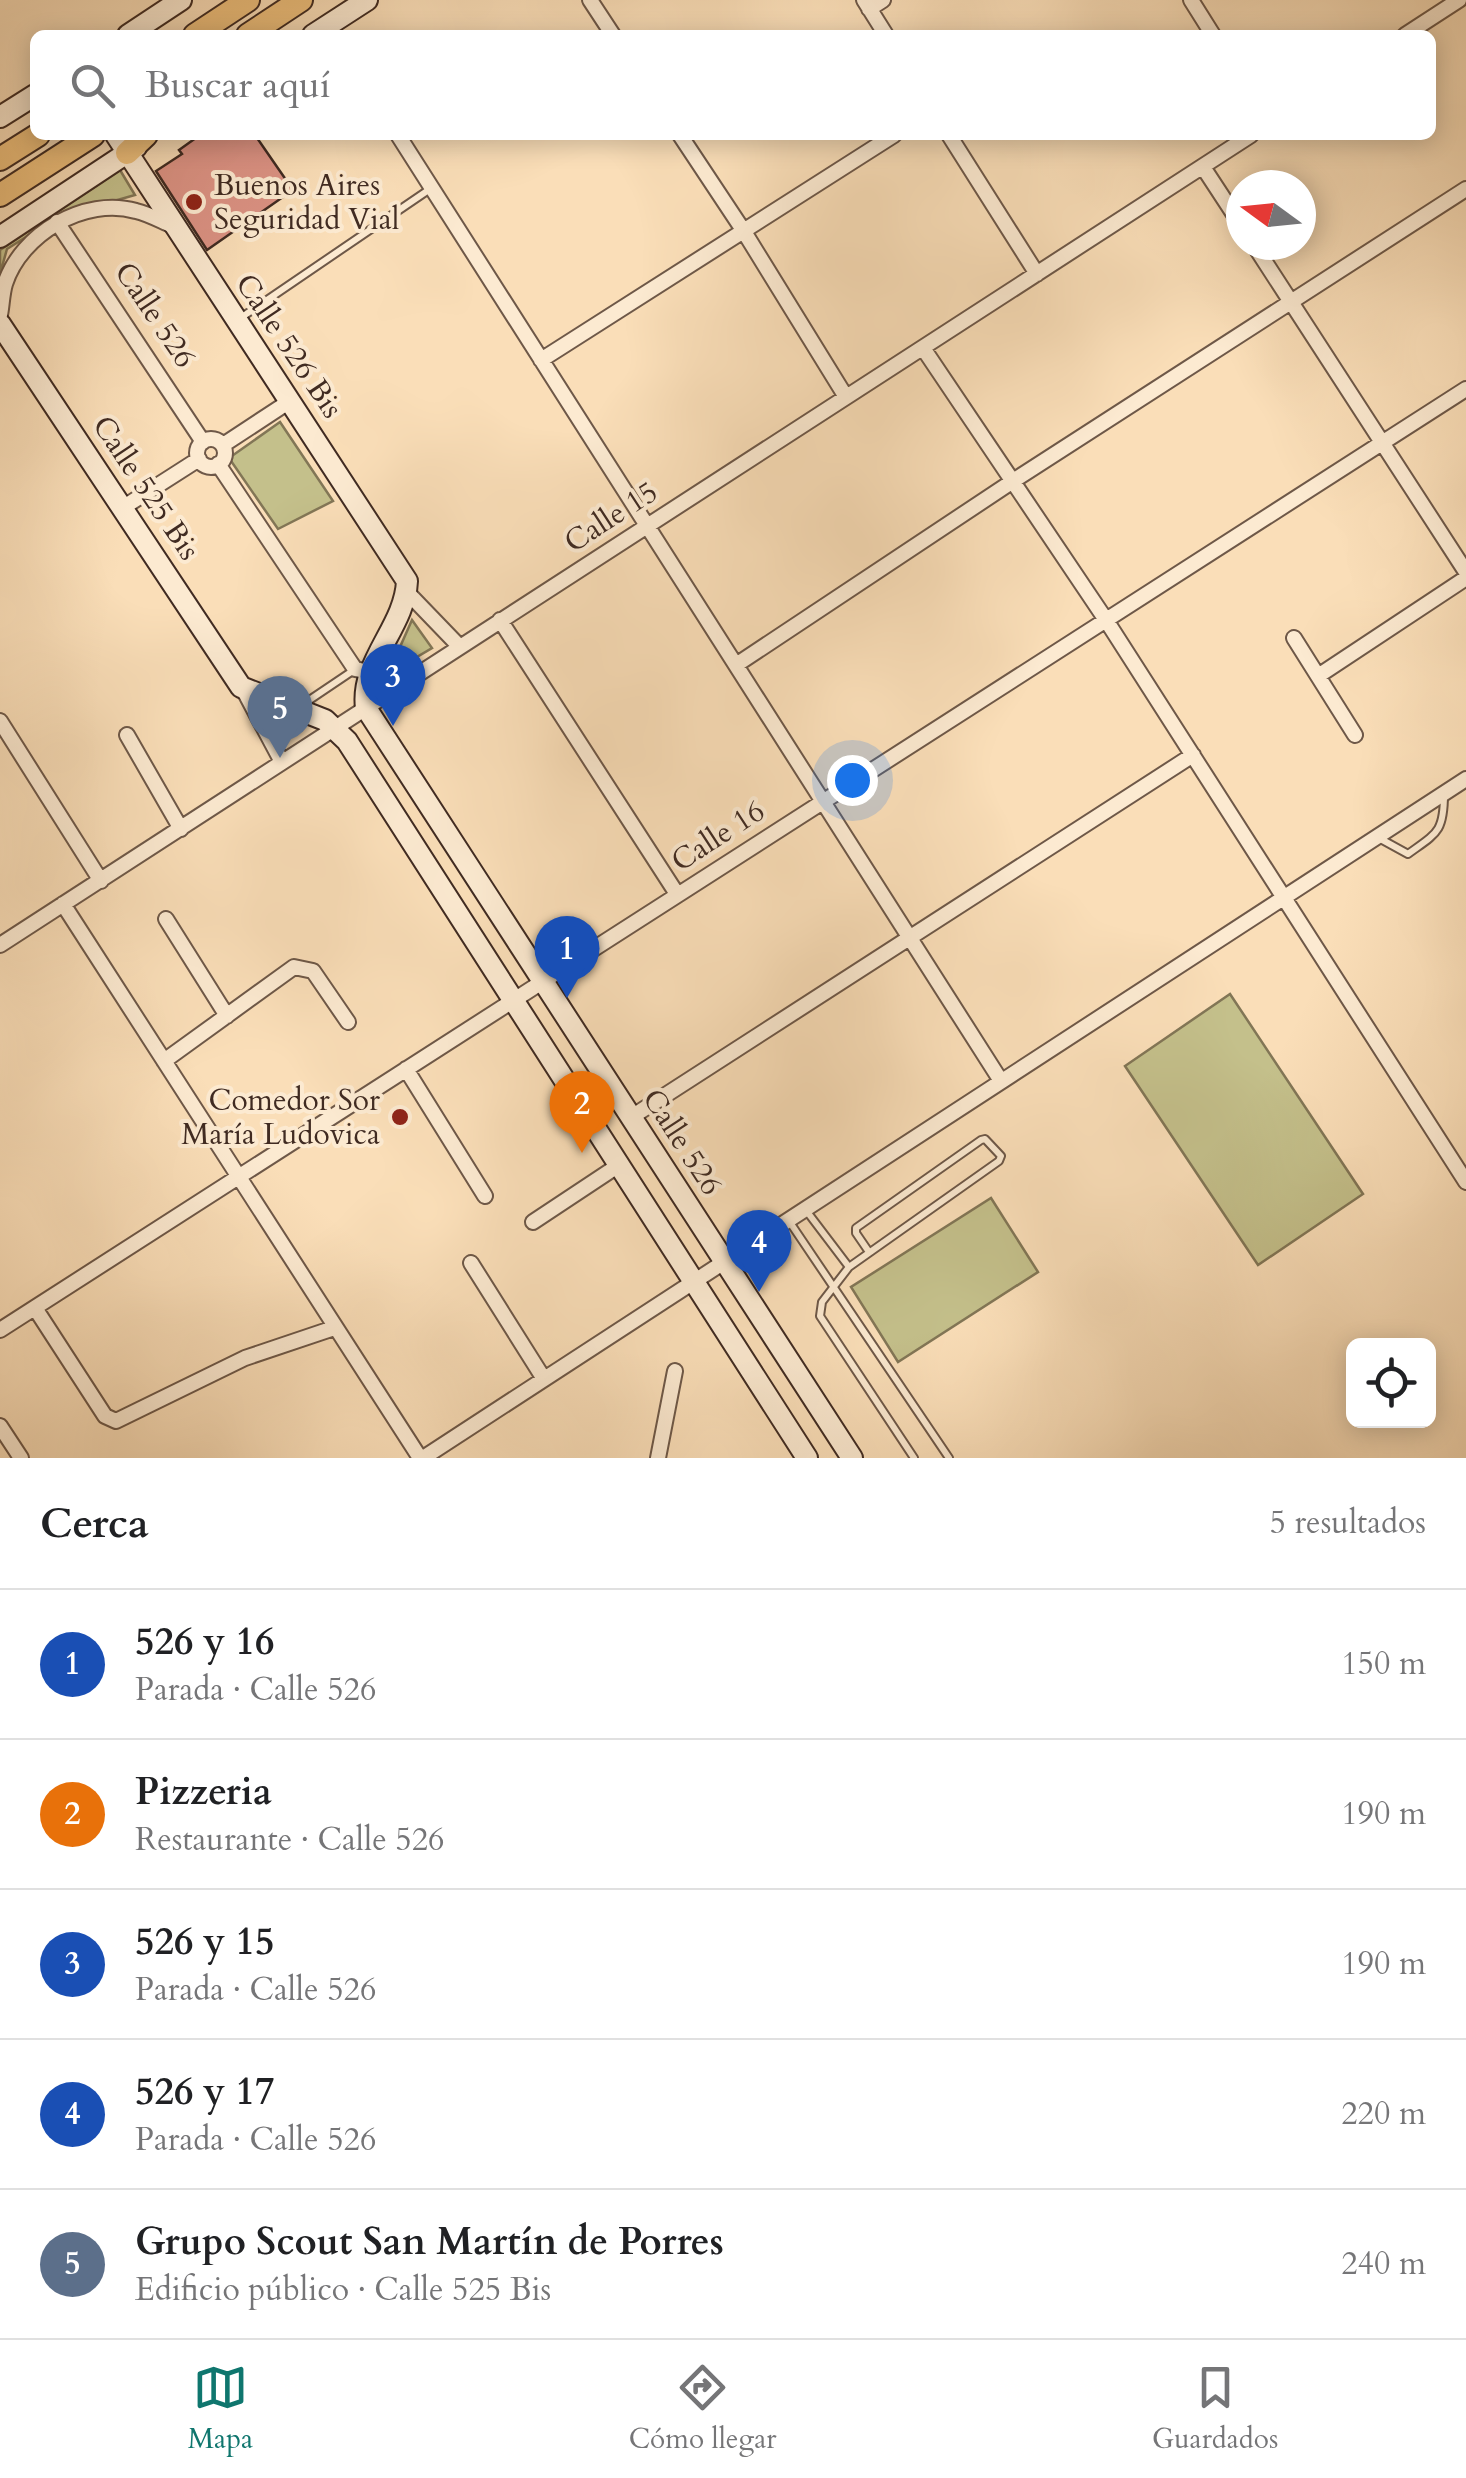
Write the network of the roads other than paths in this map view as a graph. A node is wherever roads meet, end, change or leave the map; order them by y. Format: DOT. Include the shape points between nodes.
graph roads {
  1 [pos="182,0"];
  2 [pos="248,0"];
  3 [pos="302,0"];
  4 [pos="367,0"];
  5 [pos="590,0"];
  6 [pos="883,0"];
  7 [pos="1191,0"];
  8 [pos="1460,0"];
  9 [pos="866,4"];
  10 [pos="224,16"];
  11 [pos="136,30"];
  12 [pos="186,30"];
  13 [pos="203,30"];
  14 [pos="255,30"];
  15 [pos="328,30"];
  16 [pos="610,30"];
  17 [pos="883,30"];
  18 [pos="1211,30"];
  19 [pos="1414,30"];
  20 [pos="30,98"];
  21 [pos="0,117"];
  22 [pos="30,140"];
  23 [pos="85,140"];
  24 [pos="401,140"];
  25 [pos="683,140"];
  26 [pos="886,140"];
  27 [pos="952,140"];
  28 [pos="1243,140"];
  29 [pos="121,144"];
  30 [pos="0,158"];
  31 [pos="1203,166"];
  32 [pos="432,188"];
  33 [pos="1466,188"];
  34 [pos="0,196"];
  35 [pos="1226,202"];
  36 [pos="57,222"];
  37 [pos="172,226"];
  38 [pos="743,230"];
  39 [pos="0,237"];
  40 [pos="1264,260"];
  41 [pos="1037,274"];
  42 [pos="1292,303"];
  43 [pos="0,315"];
  44 [pos="237,320"];
  45 [pos="0,324"];
  46 [pos="923,348"];
  47 [pos="541,360"];
  48 [pos="1466,388"];
  49 [pos="846,397"];
  50 [pos="290,401"];
  51 [pos="203,442"];
  52 [pos="1382,443"];
  53 [pos="223,445"];
  54 [pos="199,459"];
  55 [pos="218,464"];
  56 [pos="1012,481"];
  57 [pos="124,507"];
  58 [pos="647,526"];
  59 [pos="1466,575"];
  60 [pos="407,592"];
  61 [pos="500,620"];
  62 [pos="1106,620"];
  63 [pos="1294,638"];
  64 [pos="460,647"];
  65 [pos="736,665"];
  66 [pos="363,670"];
  67 [pos="1318,676"];
  68 [pos="242,687"];
  69 [pos="366,708"];
  70 [pos="297,709"];
  71 [pos="0,720"];
  72 [pos="334,728"];
  73 [pos="1354,735"];
  74 [pos="127,736"];
  75 [pos="1193,755"];
  76 [pos="282,762"];
  77 [pos="1466,778"];
  78 [pos="1444,793"];
  79 [pos="823,802"];
  80 [pos="181,829"];
  81 [pos="1376,836"];
  82 [pos="101,881"];
  83 [pos="678,894"];
  84 [pos="1284,895"];
  85 [pos="63,904"];
  86 [pos="166,919"];
  87 [pos="909,937"];
  88 [pos="0,945"];
  89 [pos="542,982"];
  90 [pos="513,1001"];
  91 [pos="226,1016"];
  92 [pos="348,1022"];
  93 [pos="164,1061"];
  94 [pos="406,1069"];
  95 [pos="1001,1080"];
  96 [pos="630,1118"];
  97 [pos="620,1165"];
  98 [pos="239,1177"];
  99 [pos="1465,1179"];
  100 [pos="484,1196"];
  101 [pos="806,1209"];
  102 [pos="789,1220"];
  103 [pos="532,1222"];
  104 [pos="869,1252"];
  105 [pos="725,1262"];
  106 [pos="471,1264"];
  107 [pos="850,1268"];
  108 [pos="694,1282"];
  109 [pos="834,1289"];
  110 [pos="35,1308"];
  111 [pos="334,1328"];
  112 [pos="0,1330"];
  113 [pos="675,1370"];
  114 [pos="544,1379"];
  115 [pos="0,1426"];
  116 [pos="21,1458"];
  117 [pos="421,1458"];
  118 [pos="658,1458"];
  119 [pos="806,1458"];
  120 [pos="852,1458"];
  121 [pos="914,1458"];
  122 [pos="948,1458"];
  1 -- 11 [label="main road"];
  2 -- 10 [label="main road"];
  3 -- 14 [label="main road"];
  4 -- 15 [label="main road"];
  5 -- 16 [label="street"];
  6 -- 9 [label="street"];
  7 -- 18 [label="street"];
  8 -- 19 [label="street"];
  9 -- 17 [label="street"];
  10 -- 12 [label="main road"];
  10 -- 13 [label="main road"];
  20 -- 21 [label="main road"];
  22 -- 30 [label="main road"];
  23 -- 34 [label="main road"];
  24 -- 32 [label="street"];
  25 -- 38 [label="street"];
  26 -- 38 [label="street"];
  27 -- 41 [label="street"];
  28 -- 31 [label="street, Calle 15"];
  29 -- 37 [label="main road, Calle 526 Bis"];
  29 -- 39 [label="main road"];
  31 -- 35 [label="street"];
  31 -- 41 [label="street, Calle 15"];
  32 -- 44 [label="lane"];
  32 -- 47 [label="street"];
  33 -- 42 [label="street"];
  36 -- 37 [label="street" via="120,208"];
  36 -- 43 [label="street" via="16,262"];
  36 -- 51 [label="street, Calle 526"];
  37 -- 44 [label="main road, Calle 526 Bis"];
  38 -- 47 [label="street"];
  38 -- 49 [label="street"];
  40 -- 42 [label="street"];
  41 -- 46 [label="street, Calle 15"];
  42 -- 52 [label="street"];
  42 -- 56 [label="street"];
  44 -- 50 [label="main road, Calle 526 Bis"];
  45 -- 57 [label="main road, Calle 525 Bis"];
  46 -- 49 [label="street, Calle 15"];
  46 -- 56 [label="street"];
  47 -- 58 [label="street"];
  48 -- 52 [label="street, Calle 16"];
  49 -- 58 [label="street, Calle 15"];
  50 -- 53 [label="street"];
  50 -- 60 [label="main road, Calle 526 Bis" via="404,574"];
  51 -- 53 [label="street"];
  51 -- 54 [label="street"];
  52 -- 59 [label="street"];
  52 -- 62 [label="street, Calle 16"];
  53 -- 55 [label="street"];
  54 -- 55 [label="street"];
  54 -- 57 [label="street"];
  55 -- 66 [label="street"];
  56 -- 62 [label="street"];
  56 -- 65 [label="street"];
  57 -- 68 [label="main road, Calle 525 Bis"];
  58 -- 61 [label="street, Calle 15"];
  58 -- 65 [label="street"];
  59 -- 67 [label="street"];
  60 -- 64 [label="street, Calle 526 Bis"];
  60 -- 66 [label="main road"];
  61 -- 64 [label="street, Calle 15"];
  61 -- 83 [label="street"];
  62 -- 75 [label="street"];
  62 -- 79 [label="street, Calle 16"];
  63 -- 67 [label="street"];
  64 -- 69 [label="street, Calle 15"];
  65 -- 79 [label="street"];
  66 -- 69 [label="main road"];
  66 -- 70 [label="lane"];
  67 -- 73 [label="street"];
  68 -- 70 [label="main road"];
  68 -- 76 [label="street, Calle 525 Bis"];
  69 -- 72 [label="street, Calle 15"];
  69 -- 89 [label="main road, Calle 526"];
  70 -- 72 [label="main road"];
  71 -- 82 [label="street"];
  72 -- 76 [label="street, Calle 15"];
  72 -- 90 [label="main road"];
  74 -- 80 [label="street"];
  75 -- 84 [label="street"];
  75 -- 87 [label="street"];
  76 -- 80 [label="street, Calle 15"];
  77 -- 78 [label="street"];
  78 -- 81 [label="street"];
  78 -- 81 [label="lane" via="1438,833 1408,854"];
  79 -- 83 [label="street, Calle 16"];
  79 -- 87 [label="street"];
  80 -- 82 [label="street, Calle 15"];
  81 -- 84 [label="street"];
  82 -- 85 [label="street, Calle 15"];
  83 -- 89 [label="street, Calle 16"];
  84 -- 95 [label="street"];
  84 -- 99 [label="street"];
  85 -- 88 [label="street, Calle 15"];
  85 -- 93 [label="street"];
  86 -- 91 [label="street"];
  87 -- 95 [label="street"];
  87 -- 96 [label="street"];
  89 -- 90 [label="street, Calle 16"];
  89 -- 96 [label="main road, Calle 526"];
  90 -- 94 [label="street, Calle 16"];
  90 -- 97 [label="main road"];
  91 -- 92 [label="street" via="294,966 313,971"];
  91 -- 93 [label="street"];
  93 -- 98 [label="street"];
  94 -- 98 [label="street, Calle 16"];
  94 -- 100 [label="street"];
  95 -- 101 [label="street"];
  96 -- 105 [label="main road, Calle 526"];
  97 -- 103 [label="street"];
  97 -- 108 [label="main road"];
  98 -- 110 [label="street, Calle 16"];
  98 -- 111 [label="street"];
  101 -- 102 [label="street"];
  101 -- 107 [label="lane"];
  102 -- 105 [label="street"];
  102 -- 109 [label="lane"];
  104 -- 104 [label="lane" via="1000,1161 1001,1156 981,1140 856,1228"];
  104 -- 107 [label="lane"];
  105 -- 108 [label="street"];
  105 -- 120 [label="main road, Calle 526"];
  106 -- 114 [label="street"];
  107 -- 109 [label="lane"];
  108 -- 114 [label="street"];
  108 -- 119 [label="main road"];
  109 -- 121 [label="lane" via="820,1316"];
  109 -- 122 [label="lane"];
  110 -- 111 [label="street" via="105,1416 116,1421 245,1358"];
  110 -- 112 [label="street, Calle 16"];
  111 -- 117 [label="street"];
  113 -- 118 [label="street"];
  114 -- 117 [label="street"];
  115 -- 116 [label="street"];
}
